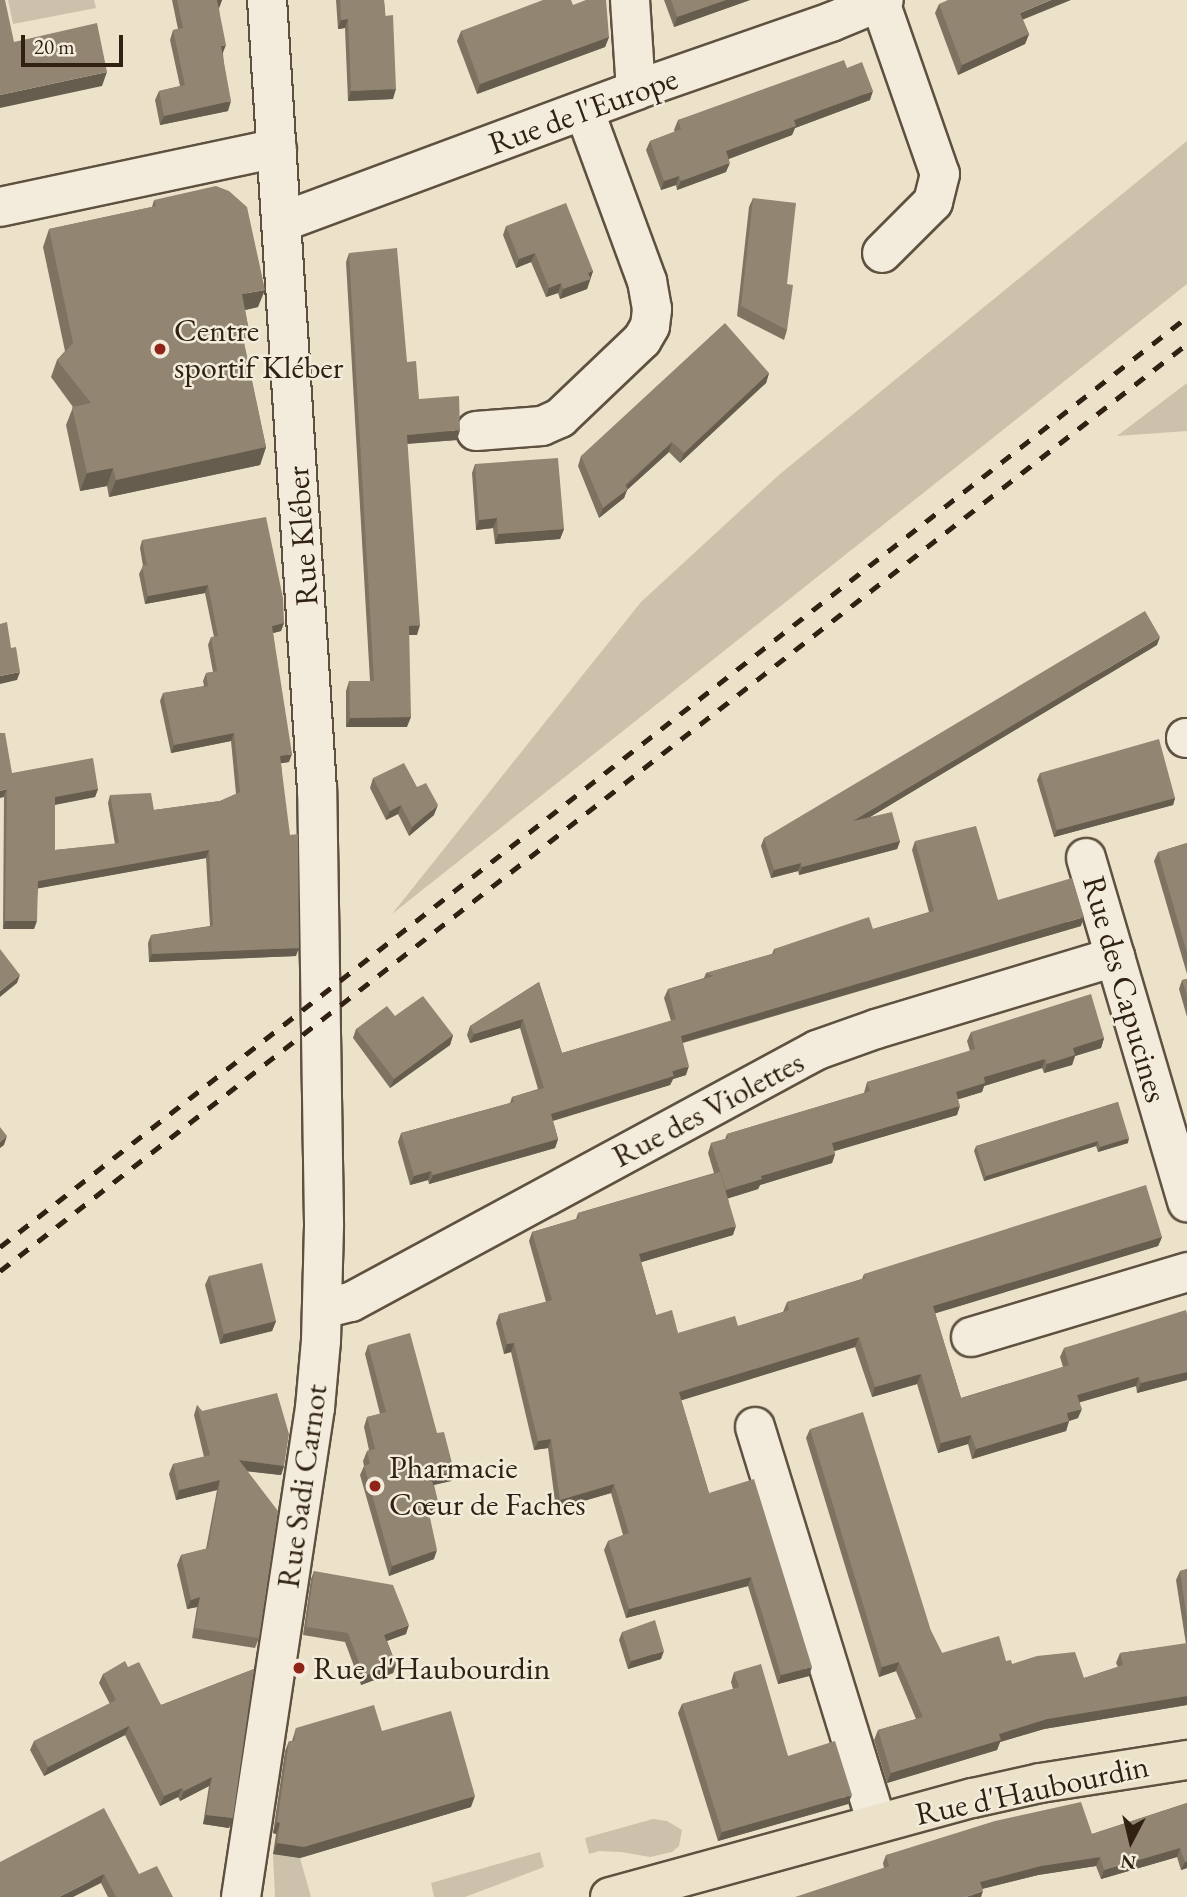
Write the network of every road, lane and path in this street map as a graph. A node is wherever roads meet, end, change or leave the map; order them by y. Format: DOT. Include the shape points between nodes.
graph roads {
  1 [pos="267,0"];
  2 [pos="630,0"];
  3 [pos="882,1"];
  4 [pos="636,90"];
  5 [pos="584,110"];
  6 [pos="276,148"];
  7 [pos="0,207"];
  8 [pos="282,222"];
  9 [pos="882,253"];
  10 [pos="476,431"];
  11 [pos="1086,858"];
  12 [pos="1115,957"];
  13 [pos="324,1072"];
  14 [pos="1187,1202"];
  15 [pos="1187,1272"];
  16 [pos="322,1309"];
  17 [pos="971,1337"];
  18 [pos="755,1427"];
  19 [pos="1187,1760"];
  20 [pos="877,1823"];
  21 [pos="241,1897"];
  22 [pos="610,1897"];
  1 -- 6 [label="street, Rue Kléber"];
  2 -- 4 [label="street"];
  3 -- 4 [label="street, Rue de l'Europe"];
  3 -- 9 [label="street" via="940,174 933,202"];
  4 -- 5 [label="street, Rue de l'Europe"];
  5 -- 8 [label="street, Rue de l'Europe"];
  5 -- 10 [label="street" via="647,281 650,326 642,340 560,418 542,426"];
  6 -- 7 [label="street"];
  6 -- 8 [label="street, Rue Kléber"];
  8 -- 13 [label="street, Rue Kléber" via="311,675"];
  11 -- 12 [label="street, Rue des Capucines"];
  12 -- 14 [label="street, Rue des Capucines"];
  12 -- 16 [label="street, Rue des Violettes" via="817,1050 351,1303"];
  13 -- 16 [label="street, Rue Sadi Carnot"];
  15 -- 17 [label="street"];
  16 -- 21 [label="street, Rue Sadi Carnot" via="313,1420"];
  18 -- 20 [label="street, Rue d'Haubourdin"];
  19 -- 20 [label="main road, Rue d'Haubourdin" via="1006,1790"];
  20 -- 22 [label="main road, Rue d'Haubourdin"];
}
